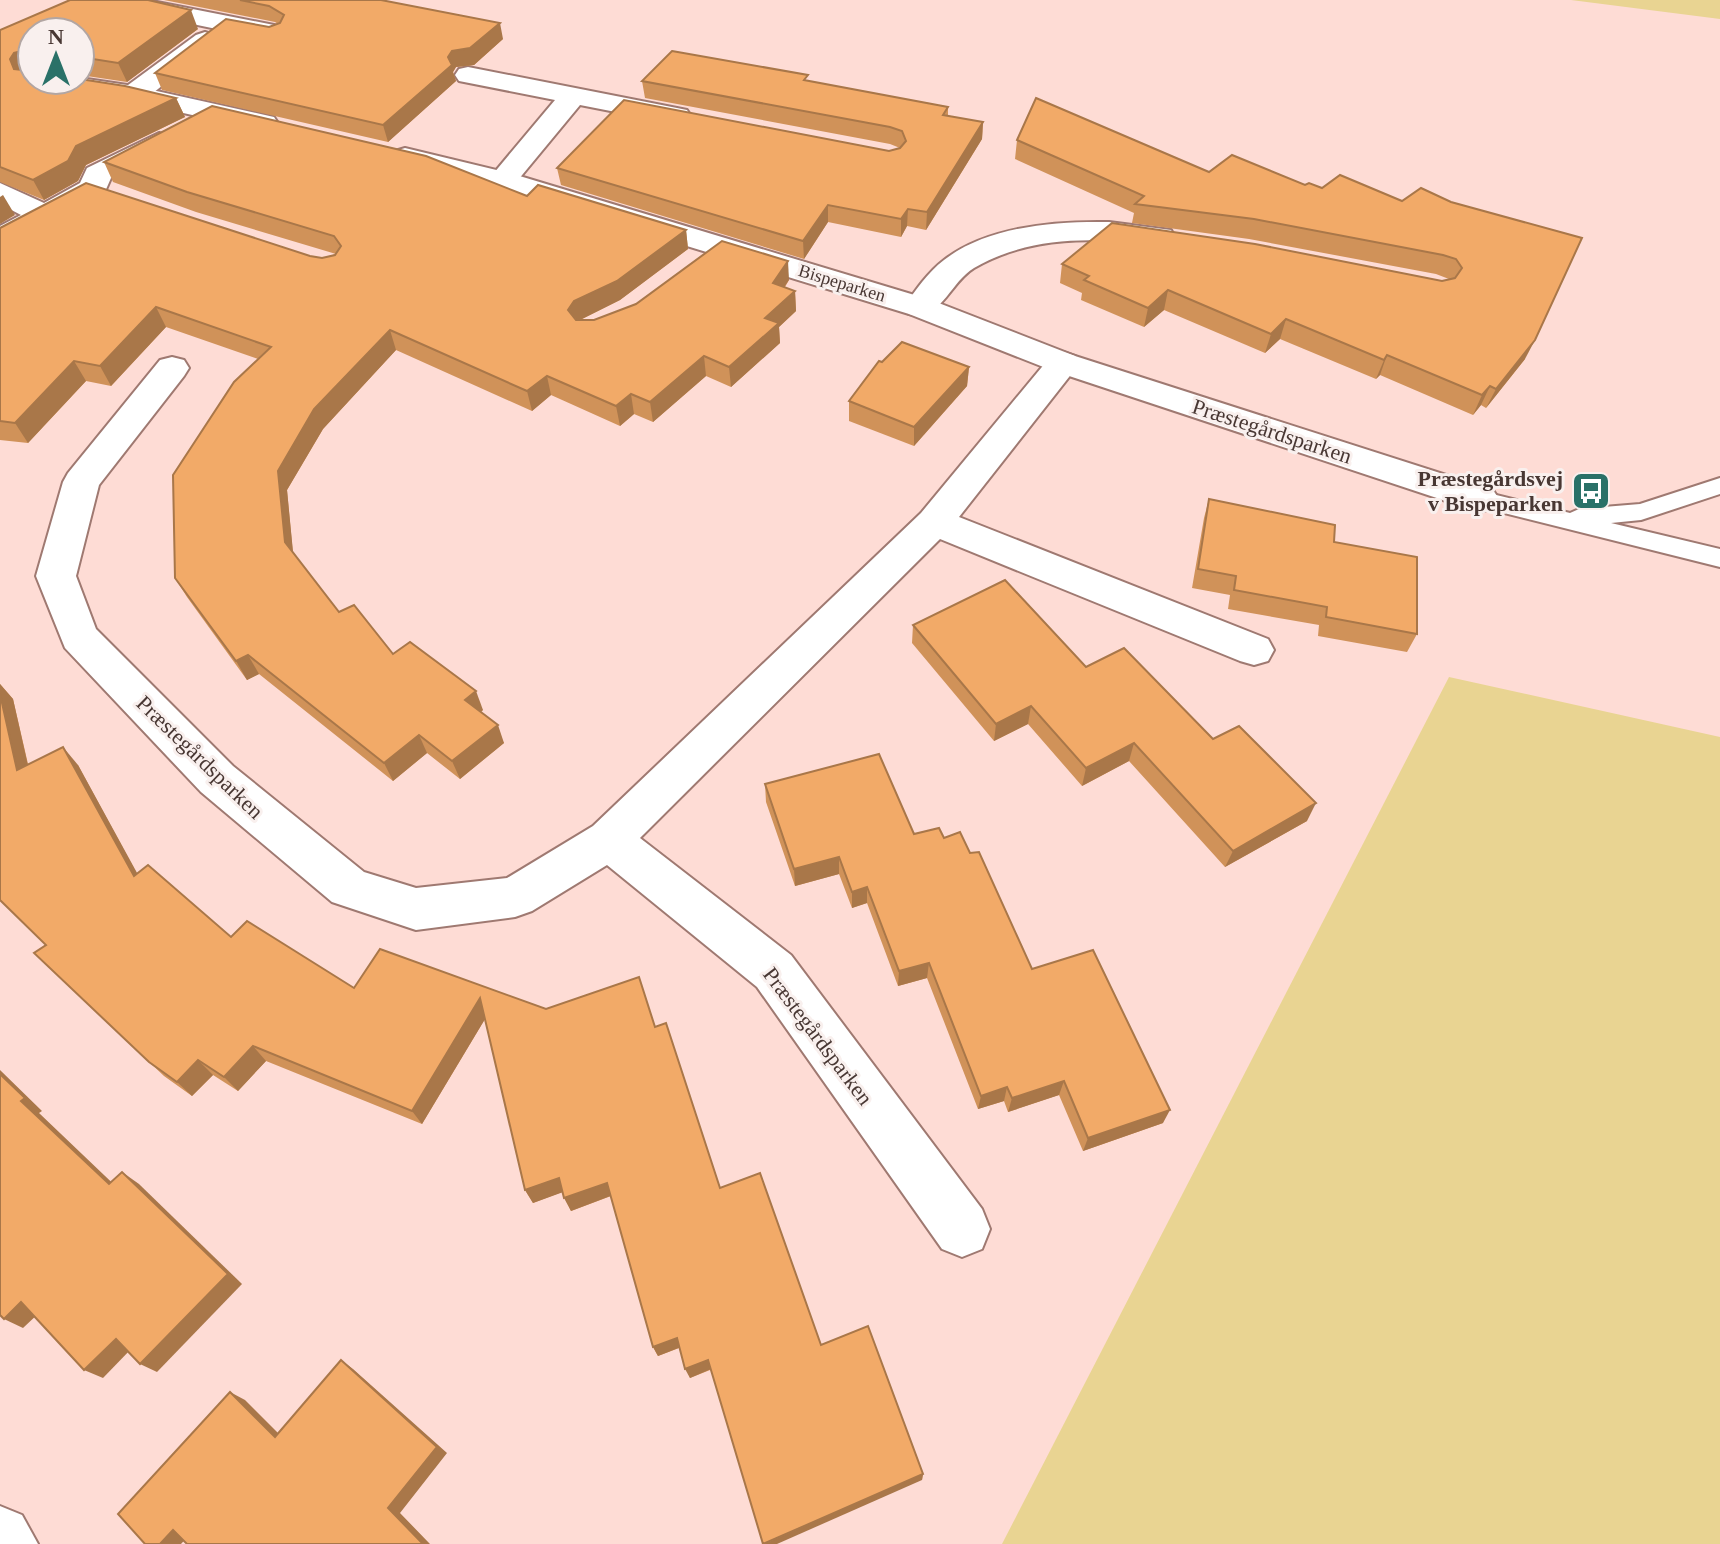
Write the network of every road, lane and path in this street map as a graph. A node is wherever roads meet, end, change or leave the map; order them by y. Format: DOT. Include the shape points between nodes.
graph roads {
  1 [pos="117,1"];
  2 [pos="226,23"];
  3 [pos="274,33"];
  4 [pos="468,75"];
  5 [pos="96,89"];
  6 [pos="134,94"];
  7 [pos="573,96"];
  8 [pos="218,112"];
  9 [pos="709,122"];
  10 [pos="293,130"];
  11 [pos="383,151"];
  12 [pos="503,180"];
  13 [pos="94,188"];
  14 [pos="0,192"];
  15 [pos="124,199"];
  16 [pos="45,215"];
  17 [pos="0,238"];
  18 [pos="1189,241"];
  19 [pos="920,307"];
  20 [pos="1063,363"];
  21 [pos="172,368"];
  22 [pos="1720,486"];
  23 [pos="1480,499"];
  24 [pos="1554,519"];
  25 [pos="934,522"];
  26 [pos="1720,558"];
  27 [pos="1254,650"];
  28 [pos="609,840"];
  29 [pos="962,1229"];
  30 [pos="0,1537"];
  31 [pos="6,1544"];
  1 -- 2 [label="street"];
  2 -- 3 [label="street"];
  2 -- 6 [label="street"];
  4 -- 7 [label="street"];
  5 -- 6 [label="street"];
  6 -- 8 [label="street"];
  7 -- 9 [label="street"];
  7 -- 12 [label="street"];
  8 -- 10 [label="street"];
  8 -- 13 [label="street" via="97,174"];
  11 -- 12 [label="street, Bispeparken"];
  12 -- 19 [label="street, Bispeparken" via="707,254"];
  13 -- 15 [label="street"];
  13 -- 16 [label="street"];
  14 -- 16 [label="street"];
  16 -- 17 [label="street"];
  18 -- 19 [label="street" via="1061,230 1011,241 959,263"];
  19 -- 20 [label="street, Præstegårdsparken"];
  20 -- 23 [label="street, Præstegårdsparken"];
  20 -- 25 [label="street, Præstegårdsparken"];
  21 -- 28 [label="street, Præstegårdsparken" via="81,482 56,576 79,637 217,779 349,888 416,909 515,897"];
  22 -- 24 [label="lane" via="1641,512"];
  23 -- 24 [label="lane"];
  24 -- 26 [label="lane"];
  25 -- 27 [label="street"];
  25 -- 28 [label="street, Præstegårdsparken"];
  28 -- 29 [label="street, Præstegårdsparken" via="774,971"];
  30 -- 31 [label="street"];
}
